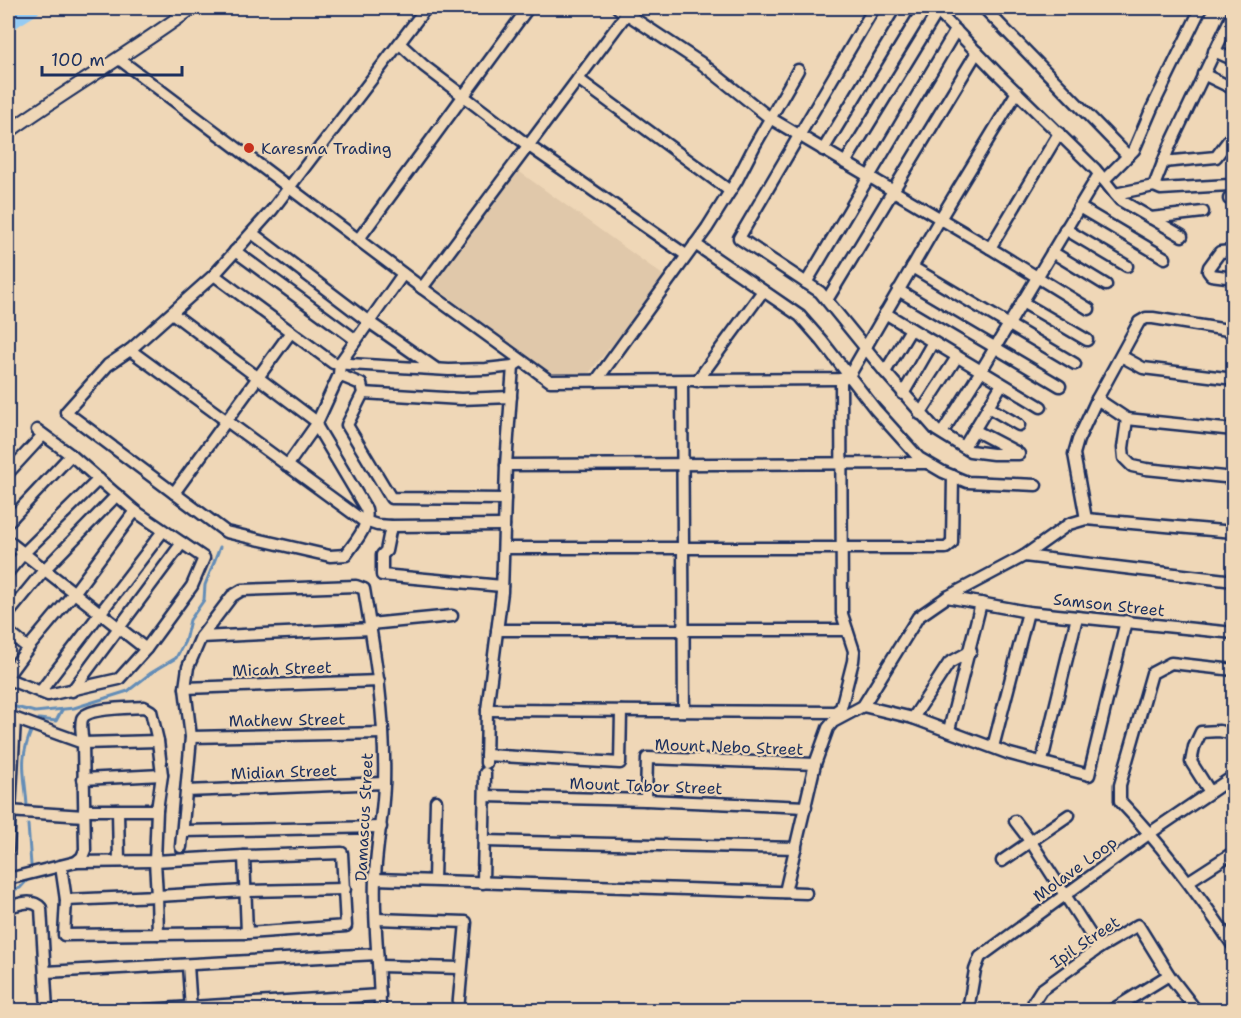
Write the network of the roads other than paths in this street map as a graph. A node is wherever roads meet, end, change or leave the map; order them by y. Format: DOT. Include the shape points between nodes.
graph roads {
  1 [pos="192,8"];
  2 [pos="426,8"];
  3 [pos="528,8"];
  4 [pos="874,8"];
  5 [pos="909,8"];
  6 [pos="984,8"];
  7 [pos="1201,8"];
  8 [pos="936,9"];
  9 [pos="625,10"];
  10 [pos="1233,11"];
  11 [pos="1230,28"];
  12 [pos="956,30"];
  13 [pos="400,44"];
  14 [pos="1214,51"];
  15 [pos="976,52"];
  16 [pos="119,59"];
  17 [pos="1233,60"];
  18 [pos="798,70"];
  19 [pos="1203,74"];
  20 [pos="578,79"];
  21 [pos="1233,89"];
  22 [pos="1017,92"];
  23 [pos="463,96"];
  24 [pos="770,118"];
  25 [pos="8,132"];
  26 [pos="1059,133"];
  27 [pos="1233,133"];
  28 [pos="798,135"];
  29 [pos="529,146"];
  30 [pos="823,150"];
  31 [pos="1128,156"];
  32 [pos="1163,162"];
  33 [pos="845,163"];
  34 [pos="869,177"];
  35 [pos="1101,177"];
  36 [pos="1228,185"];
  37 [pos="1154,186"];
  38 [pos="290,187"];
  39 [pos="730,191"];
  40 [pos="893,191"];
  41 [pos="1115,194"];
  42 [pos="1079,207"];
  43 [pos="1203,212"];
  44 [pos="1151,218"];
  45 [pos="940,219"];
  46 [pos="1065,229"];
  47 [pos="252,233"];
  48 [pos="1182,236"];
  49 [pos="358,240"];
  50 [pos="695,244"];
  51 [pos="990,248"];
  52 [pos="235,251"];
  53 [pos="1052,252"];
  54 [pos="1233,254"];
  55 [pos="686,255"];
  56 [pos="1166,258"];
  57 [pos="1127,266"];
  58 [pos="912,267"];
  59 [pos="403,274"];
  60 [pos="214,275"];
  61 [pos="1037,277"];
  62 [pos="1233,278"];
  63 [pos="806,283"];
  64 [pos="1106,285"];
  65 [pos="422,288"];
  66 [pos="898,290"];
  67 [pos="763,291"];
  68 [pos="826,300"];
  69 [pos="1022,302"];
  70 [pos="1089,309"];
  71 [pos="172,313"];
  72 [pos="885,314"];
  73 [pos="369,322"];
  74 [pos="1009,324"];
  75 [pos="911,329"];
  76 [pos="1233,331"];
  77 [pos="291,332"];
  78 [pos="356,340"];
  79 [pos="1087,340"];
  80 [pos="933,342"];
  81 [pos="865,348"];
  82 [pos="995,348"];
  83 [pos="130,350"];
  84 [pos="1120,356"];
  85 [pos="957,357"];
  86 [pos="340,363"];
  87 [pos="518,363"];
  88 [pos="1075,364"];
  89 [pos="436,369"];
  90 [pos="981,371"];
  91 [pos="885,372"];
  92 [pos="339,375"];
  93 [pos="845,377"];
  94 [pos="258,378"];
  95 [pos="1233,379"];
  96 [pos="596,381"];
  97 [pos="682,381"];
  98 [pos="697,381"];
  99 [pos="1002,384"];
  100 [pos="1060,386"];
  101 [pos="363,393"];
  102 [pos="903,394"];
  103 [pos="511,397"];
  104 [pos="1097,399"];
  105 [pos="988,407"];
  106 [pos="1041,407"];
  107 [pos="920,414"];
  108 [pos="1127,419"];
  109 [pos="225,421"];
  110 [pos="316,423"];
  111 [pos="1019,425"];
  112 [pos="974,430"];
  113 [pos="1233,430"];
  114 [pos="942,433"];
  115 [pos="964,447"];
  116 [pos="72,455"];
  117 [pos="927,463"];
  118 [pos="683,464"];
  119 [pos="842,464"];
  120 [pos="506,465"];
  121 [pos="287,466"];
  122 [pos="8,473"];
  123 [pos="952,476"];
  124 [pos="1233,478"];
  125 [pos="99,479"];
  126 [pos="1036,485"];
  127 [pos="174,493"];
  128 [pos="117,495"];
  129 [pos="505,499"];
  130 [pos="135,511"];
  131 [pos="1086,519"];
  132 [pos="8,522"];
  133 [pos="365,522"];
  134 [pos="504,525"];
  135 [pos="392,526"];
  136 [pos="164,531"];
  137 [pos="1233,532"];
  138 [pos="8,541"];
  139 [pos="182,543"];
  140 [pos="842,547"];
  141 [pos="504,548"];
  142 [pos="683,548"];
  143 [pos="24,553"];
  144 [pos="1024,556"];
  145 [pos="45,569"];
  146 [pos="8,573"];
  147 [pos="1233,581"];
  148 [pos="502,586"];
  149 [pos="74,593"];
  150 [pos="947,597"];
  151 [pos="981,603"];
  152 [pos="1028,612"];
  153 [pos="8,614"];
  154 [pos="101,614"];
  155 [pos="452,616"];
  156 [pos="1077,617"];
  157 [pos="1126,621"];
  158 [pos="370,627"];
  159 [pos="119,628"];
  160 [pos="684,629"];
  161 [pos="497,630"];
  162 [pos="847,630"];
  163 [pos="8,632"];
  164 [pos="1233,633"];
  165 [pos="201,637"];
  166 [pos="28,648"];
  167 [pos="146,649"];
  168 [pos="970,651"];
  169 [pos="1233,670"];
  170 [pos="8,677"];
  171 [pos="379,681"];
  172 [pos="185,688"];
  173 [pos="72,691"];
  174 [pos="40,692"];
  175 [pos="863,706"];
  176 [pos="487,710"];
  177 [pos="621,711"];
  178 [pos="684,711"];
  179 [pos="11,717"];
  180 [pos="914,718"];
  181 [pos="949,730"];
  182 [pos="383,732"];
  183 [pos="1233,734"];
  184 [pos="191,737"];
  185 [pos="158,741"];
  186 [pos="82,743"];
  187 [pos="993,747"];
  188 [pos="1042,761"];
  189 [pos="486,764"];
  190 [pos="816,764"];
  191 [pos="162,775"];
  192 [pos="1233,776"];
  193 [pos="83,779"];
  194 [pos="384,783"];
  195 [pos="186,791"];
  196 [pos="1210,792"];
  197 [pos="485,796"];
  198 [pos="646,800"];
  199 [pos="436,801"];
  200 [pos="806,807"];
  201 [pos="118,810"];
  202 [pos="157,810"];
  203 [pos="9,811"];
  204 [pos="84,813"];
  205 [pos="1069,815"];
  206 [pos="1015,821"];
  207 [pos="381,827"];
  208 [pos="183,831"];
  209 [pos="1150,833"];
  210 [pos="484,841"];
  211 [pos="1031,842"];
  212 [pos="182,847"];
  213 [pos="796,848"];
  214 [pos="8,849"];
  215 [pos="1233,852"];
  216 [pos="244,856"];
  217 [pos="119,861"];
  218 [pos="155,861"];
  219 [pos="1002,861"];
  220 [pos="76,862"];
  221 [pos="61,866"];
  222 [pos="8,879"];
  223 [pos="375,879"];
  224 [pos="434,880"];
  225 [pos="1189,881"];
  226 [pos="483,883"];
  227 [pos="345,889"];
  228 [pos="245,891"];
  229 [pos="785,892"];
  230 [pos="806,893"];
  231 [pos="1065,894"];
  232 [pos="157,896"];
  233 [pos="66,900"];
  234 [pos="8,907"];
  235 [pos="376,919"];
  236 [pos="1229,929"];
  237 [pos="247,933"];
  238 [pos="158,934"];
  239 [pos="1233,947"];
  240 [pos="1099,948"];
  241 [pos="378,960"];
  242 [pos="188,964"];
  243 [pos="461,968"];
  244 [pos="46,972"];
  245 [pos="1169,975"];
  246 [pos="380,995"];
  247 [pos="1233,1007"];
  248 [pos="191,1009"];
  249 [pos="47,1011"];
  250 [pos="144,1011"];
  251 [pos="380,1011"];
  252 [pos="458,1011"];
  253 [pos="968,1011"];
  254 [pos="1032,1011"];
  255 [pos="1112,1011"];
  256 [pos="1196,1011"];
  257 [pos="1229,1011"];
  1 -- 16 [label="main road"];
  2 -- 13 [label="street"];
  3 -- 23 [label="street"];
  4 -- 28 [label="street"];
  5 -- 30 [label="street"];
  6 -- 31 [label="street"];
  7 -- 31 [label="street"];
  8 -- 12 [label="street"];
  8 -- 33 [label="street"];
  9 -- 20 [label="street"];
  9 -- 24 [label="street"];
  10 -- 11 [label="street"];
  11 -- 14 [label="street"];
  12 -- 15 [label="street"];
  12 -- 34 [label="street"];
  13 -- 23 [label="street"];
  13 -- 38 [label="street"];
  14 -- 17 [label="street"];
  14 -- 19 [label="street"];
  15 -- 22 [label="street"];
  15 -- 40 [label="street"];
  16 -- 25 [label="main road"];
  16 -- 38 [label="street"];
  18 -- 24 [label="street"];
  19 -- 21 [label="street"];
  19 -- 32 [label="street"];
  20 -- 29 [label="street"];
  20 -- 39 [label="street"];
  22 -- 26 [label="street"];
  22 -- 45 [label="street"];
  23 -- 29 [label="street"];
  23 -- 49 [label="street"];
  24 -- 28 [label="street"];
  24 -- 39 [label="street"];
  26 -- 35 [label="street"];
  26 -- 51 [label="street"];
  27 -- 32 [label="street" via="1216,157"];
  28 -- 30 [label="street"];
  28 -- 63 [label="street" via="739,238"];
  29 -- 55 [label="street"];
  29 -- 65 [label="street"];
  30 -- 33 [label="street"];
  31 -- 35 [label="street"];
  32 -- 37 [label="street"];
  33 -- 34 [label="street"];
  34 -- 40 [label="street"];
  34 -- 63 [label="street"];
  35 -- 41 [label="street"];
  35 -- 42 [label="street"];
  36 -- 37 [label="street" via="1161,189"];
  37 -- 41 [label="street"];
  38 -- 47 [label="street"];
  38 -- 49 [label="street"];
  39 -- 50 [label="street"];
  40 -- 45 [label="street"];
  40 -- 68 [label="street"];
  41 -- 44 [label="street"];
  42 -- 46 [label="street"];
  42 -- 56 [label="street"];
  43 -- 44 [label="street"];
  44 -- 48 [label="street"];
  45 -- 51 [label="street"];
  45 -- 58 [label="street"];
  46 -- 53 [label="street"];
  46 -- 57 [label="street"];
  47 -- 52 [label="street"];
  47 -- 73 [label="street"];
  49 -- 59 [label="street"];
  50 -- 55 [label="street"];
  50 -- 67 [label="street"];
  51 -- 61 [label="street"];
  52 -- 60 [label="street"];
  52 -- 78 [label="street"];
  53 -- 61 [label="street"];
  53 -- 64 [label="street"];
  54 -- 62 [label="street" via="1220,252 1208,271 1211,275"];
  55 -- 96 [label="street"];
  58 -- 66 [label="street"];
  58 -- 74 [label="street"];
  59 -- 65 [label="street"];
  59 -- 73 [label="street"];
  60 -- 71 [label="street"];
  60 -- 77 [label="street"];
  61 -- 69 [label="street"];
  61 -- 70 [label="street"];
  63 -- 68 [label="street"];
  65 -- 87 [label="street"];
  66 -- 72 [label="street"];
  66 -- 82 [label="street"];
  67 -- 93 [label="street" via="800,316"];
  67 -- 98 [label="street"];
  68 -- 81 [label="street"];
  69 -- 74 [label="street"];
  69 -- 79 [label="street"];
  71 -- 83 [label="street"];
  71 -- 94 [label="street"];
  72 -- 75 [label="street"];
  72 -- 81 [label="street"];
  73 -- 78 [label="street"];
  73 -- 89 [label="street"];
  74 -- 82 [label="street"];
  74 -- 88 [label="street"];
  75 -- 80 [label="street"];
  75 -- 91 [label="street"];
  76 -- 84 [label="street" via="1146,318 1139,322"];
  77 -- 86 [label="street" via="333,363"];
  77 -- 94 [label="street"];
  78 -- 86 [label="street"];
  80 -- 85 [label="street"];
  80 -- 102 [label="street"];
  81 -- 91 [label="street"];
  81 -- 93 [label="street"];
  82 -- 90 [label="street"];
  82 -- 100 [label="street"];
  83 -- 109 [label="street"];
  83 -- 127 [label="street" via="108,365 66,412"];
  84 -- 95 [label="street" via="1143,368"];
  84 -- 104 [label="street"];
  85 -- 90 [label="street"];
  85 -- 107 [label="street"];
  86 -- 89 [label="street"];
  86 -- 92 [label="street"];
  87 -- 89 [label="street" via="486,369"];
  87 -- 96 [label="street" via="550,381"];
  87 -- 103 [label="street"];
  90 -- 99 [label="street"];
  90 -- 114 [label="street"];
  91 -- 102 [label="street"];
  92 -- 101 [label="street" via="361,384"];
  92 -- 110 [label="street"];
  93 -- 98 [label="street"];
  93 -- 117 [label="street"];
  93 -- 119 [label="street"];
  94 -- 109 [label="street"];
  94 -- 110 [label="street"];
  96 -- 97 [label="street"];
  97 -- 98 [label="street"];
  97 -- 118 [label="street"];
  99 -- 105 [label="street"];
  99 -- 106 [label="street"];
  101 -- 103 [label="street" via="461,399"];
  101 -- 129 [label="street" via="347,425 390,498"];
  102 -- 107 [label="street"];
  103 -- 120 [label="street"];
  104 -- 108 [label="street"];
  104 -- 131 [label="street" via="1074,454"];
  105 -- 111 [label="street"];
  105 -- 112 [label="street"];
  107 -- 114 [label="street"];
  108 -- 113 [label="street"];
  108 -- 124 [label="street" via="1124,458 1132,466"];
  109 -- 121 [label="street"];
  109 -- 127 [label="street"];
  110 -- 121 [label="street"];
  110 -- 133 [label="street" via="366,509"];
  112 -- 115 [label="street"];
  112 -- 115 [label="street" via="1019,454 993,454"];
  114 -- 115 [label="street"];
  116 -- 122 [label="street" via="40,432"];
  116 -- 125 [label="street"];
  116 -- 132 [label="street"];
  117 -- 119 [label="street"];
  117 -- 123 [label="street"];
  118 -- 119 [label="street"];
  118 -- 120 [label="street"];
  118 -- 142 [label="street"];
  119 -- 140 [label="street"];
  120 -- 129 [label="street"];
  121 -- 133 [label="street"];
  123 -- 126 [label="street" via="967,482"];
  123 -- 140 [label="street" via="952,543 946,548"];
  125 -- 128 [label="street"];
  125 -- 143 [label="street"];
  127 -- 133 [label="street" via="226,532 330,556 346,555"];
  128 -- 130 [label="street"];
  128 -- 145 [label="street"];
  129 -- 134 [label="street"];
  130 -- 136 [label="street"];
  130 -- 149 [label="street"];
  131 -- 137 [label="street"];
  131 -- 144 [label="street" via="1070,524"];
  133 -- 135 [label="street"];
  134 -- 135 [label="street"];
  134 -- 141 [label="street"];
  135 -- 148 [label="street" via="382,555 382,575"];
  136 -- 139 [label="street"];
  136 -- 154 [label="street"];
  138 -- 143 [label="street"];
  139 -- 159 [label="street"];
  139 -- 167 [label="street" via="204,558 192,586"];
  140 -- 142 [label="street"];
  140 -- 162 [label="street" via="842,614"];
  141 -- 142 [label="street"];
  141 -- 148 [label="street"];
  142 -- 160 [label="street"];
  143 -- 145 [label="street"];
  143 -- 146 [label="street"];
  144 -- 147 [label="street"];
  144 -- 150 [label="street"];
  145 -- 149 [label="street"];
  145 -- 153 [label="street"];
  148 -- 161 [label="street"];
  149 -- 154 [label="street"];
  149 -- 166 [label="street"];
  150 -- 151 [label="street, Samson Street"];
  150 -- 175 [label="street" via="918,617"];
  151 -- 152 [label="street, Samson Street"];
  151 -- 168 [label="street"];
  152 -- 156 [label="street, Samson Street"];
  152 -- 187 [label="street"];
  154 -- 159 [label="street"];
  154 -- 174 [label="street"];
  155 -- 158 [label="street"];
  156 -- 157 [label="street, Samson Street"];
  156 -- 188 [label="street"];
  157 -- 164 [label="street, Samson Street"];
  157 -- 188 [label="street" via="1089,775"];
  158 -- 165 [label="street"];
  158 -- 165 [label="street, Damascus Street" via="360,588 242,590 232,596"];
  158 -- 171 [label="street, Damascus Street"];
  159 -- 167 [label="street"];
  159 -- 173 [label="street"];
  160 -- 161 [label="street"];
  160 -- 162 [label="street"];
  160 -- 178 [label="street"];
  161 -- 176 [label="street"];
  162 -- 178 [label="street" via="853,661 841,708 835,712"];
  163 -- 166 [label="street"];
  165 -- 172 [label="street" via="188,667"];
  166 -- 170 [label="street"];
  167 -- 173 [label="street" via="119,679"];
  168 -- 180 [label="street" via="949,663"];
  168 -- 181 [label="street"];
  169 -- 209 [label="street" via="1171,663 1152,673 1120,785 1120,801"];
  170 -- 174 [label="street"];
  171 -- 172 [label="street, Micah Street"];
  171 -- 182 [label="street, Damascus Street"];
  172 -- 184 [label="street"];
  173 -- 174 [label="street" via="48,695"];
  175 -- 180 [label="street"];
  175 -- 190 [label="street" via="828,728"];
  176 -- 177 [label="street"];
  176 -- 189 [label="street"];
  177 -- 178 [label="street"];
  177 -- 189 [label="street" via="620,763"];
  179 -- 186 [label="street"];
  179 -- 203 [label="street"];
  180 -- 181 [label="street"];
  181 -- 187 [label="street"];
  182 -- 184 [label="street, Mathew Street"];
  182 -- 194 [label="street, Damascus Street"];
  183 -- 196 [label="street" via="1219,730 1202,732 1194,747 1191,762"];
  184 -- 195 [label="street"];
  185 -- 186 [label="street"];
  185 -- 186 [label="street" via="151,711 144,707 85,715"];
  185 -- 191 [label="street"];
  186 -- 193 [label="street"];
  187 -- 188 [label="street"];
  189 -- 197 [label="street"];
  190 -- 198 [label="street, Mount Nebo Street" via="647,758"];
  190 -- 200 [label="street"];
  191 -- 193 [label="street"];
  191 -- 202 [label="street"];
  192 -- 196 [label="street, Molave Loop"];
  193 -- 204 [label="street"];
  194 -- 195 [label="street, Midian Street"];
  194 -- 207 [label="street, Damascus Street"];
  195 -- 208 [label="street"];
  196 -- 209 [label="street, Molave Loop"];
  197 -- 198 [label="street, Mount Tabor Street"];
  197 -- 210 [label="street"];
  198 -- 200 [label="street, Mount Tabor Street"];
  199 -- 224 [label="street"];
  200 -- 213 [label="street"];
  201 -- 202 [label="street"];
  201 -- 204 [label="street"];
  201 -- 217 [label="street"];
  202 -- 218 [label="street"];
  203 -- 204 [label="street"];
  203 -- 214 [label="street"];
  204 -- 220 [label="street" via="85,850"];
  205 -- 211 [label="street"];
  206 -- 211 [label="street"];
  207 -- 208 [label="street"];
  207 -- 223 [label="street, Damascus Street"];
  208 -- 212 [label="street"];
  209 -- 225 [label="street"];
  209 -- 231 [label="street, Molave Loop"];
  210 -- 213 [label="street"];
  210 -- 226 [label="street"];
  211 -- 219 [label="street"];
  211 -- 231 [label="street"];
  213 -- 229 [label="street"];
  215 -- 225 [label="street"];
  216 -- 218 [label="street"];
  216 -- 227 [label="street" via="342,853"];
  216 -- 228 [label="street"];
  217 -- 218 [label="street"];
  217 -- 220 [label="street"];
  218 -- 232 [label="street"];
  220 -- 221 [label="street"];
  221 -- 222 [label="street"];
  221 -- 233 [label="street"];
  223 -- 224 [label="street"];
  223 -- 235 [label="street, Damascus Street"];
  224 -- 226 [label="street"];
  225 -- 236 [label="street"];
  226 -- 229 [label="street"];
  227 -- 228 [label="street"];
  227 -- 237 [label="street" via="346,926"];
  228 -- 232 [label="street"];
  228 -- 237 [label="street"];
  229 -- 230 [label="street"];
  231 -- 240 [label="street"];
  231 -- 253 [label="street, Molave Loop" via="980,957"];
  232 -- 233 [label="street"];
  232 -- 238 [label="street"];
  233 -- 238 [label="street" via="64,935"];
  234 -- 244 [label="street" via="29,902 41,908"];
  235 -- 241 [label="street, Damascus Street"];
  235 -- 243 [label="street" via="466,922"];
  236 -- 239 [label="street"];
  237 -- 238 [label="street"];
  240 -- 245 [label="street, Ipil Street" via="1138,925"];
  240 -- 254 [label="street, Ipil Street" via="1041,990"];
  241 -- 242 [label="street"];
  241 -- 243 [label="street"];
  241 -- 246 [label="street, Damascus Street"];
  242 -- 244 [label="street"];
  242 -- 248 [label="street"];
  243 -- 252 [label="street"];
  244 -- 249 [label="street"];
  245 -- 255 [label="street"];
  245 -- 256 [label="street, Ipil Street"];
  246 -- 248 [label="street"];
  246 -- 251 [label="street, Damascus Street"];
  247 -- 257 [label="street"];
  248 -- 250 [label="street"];
}
